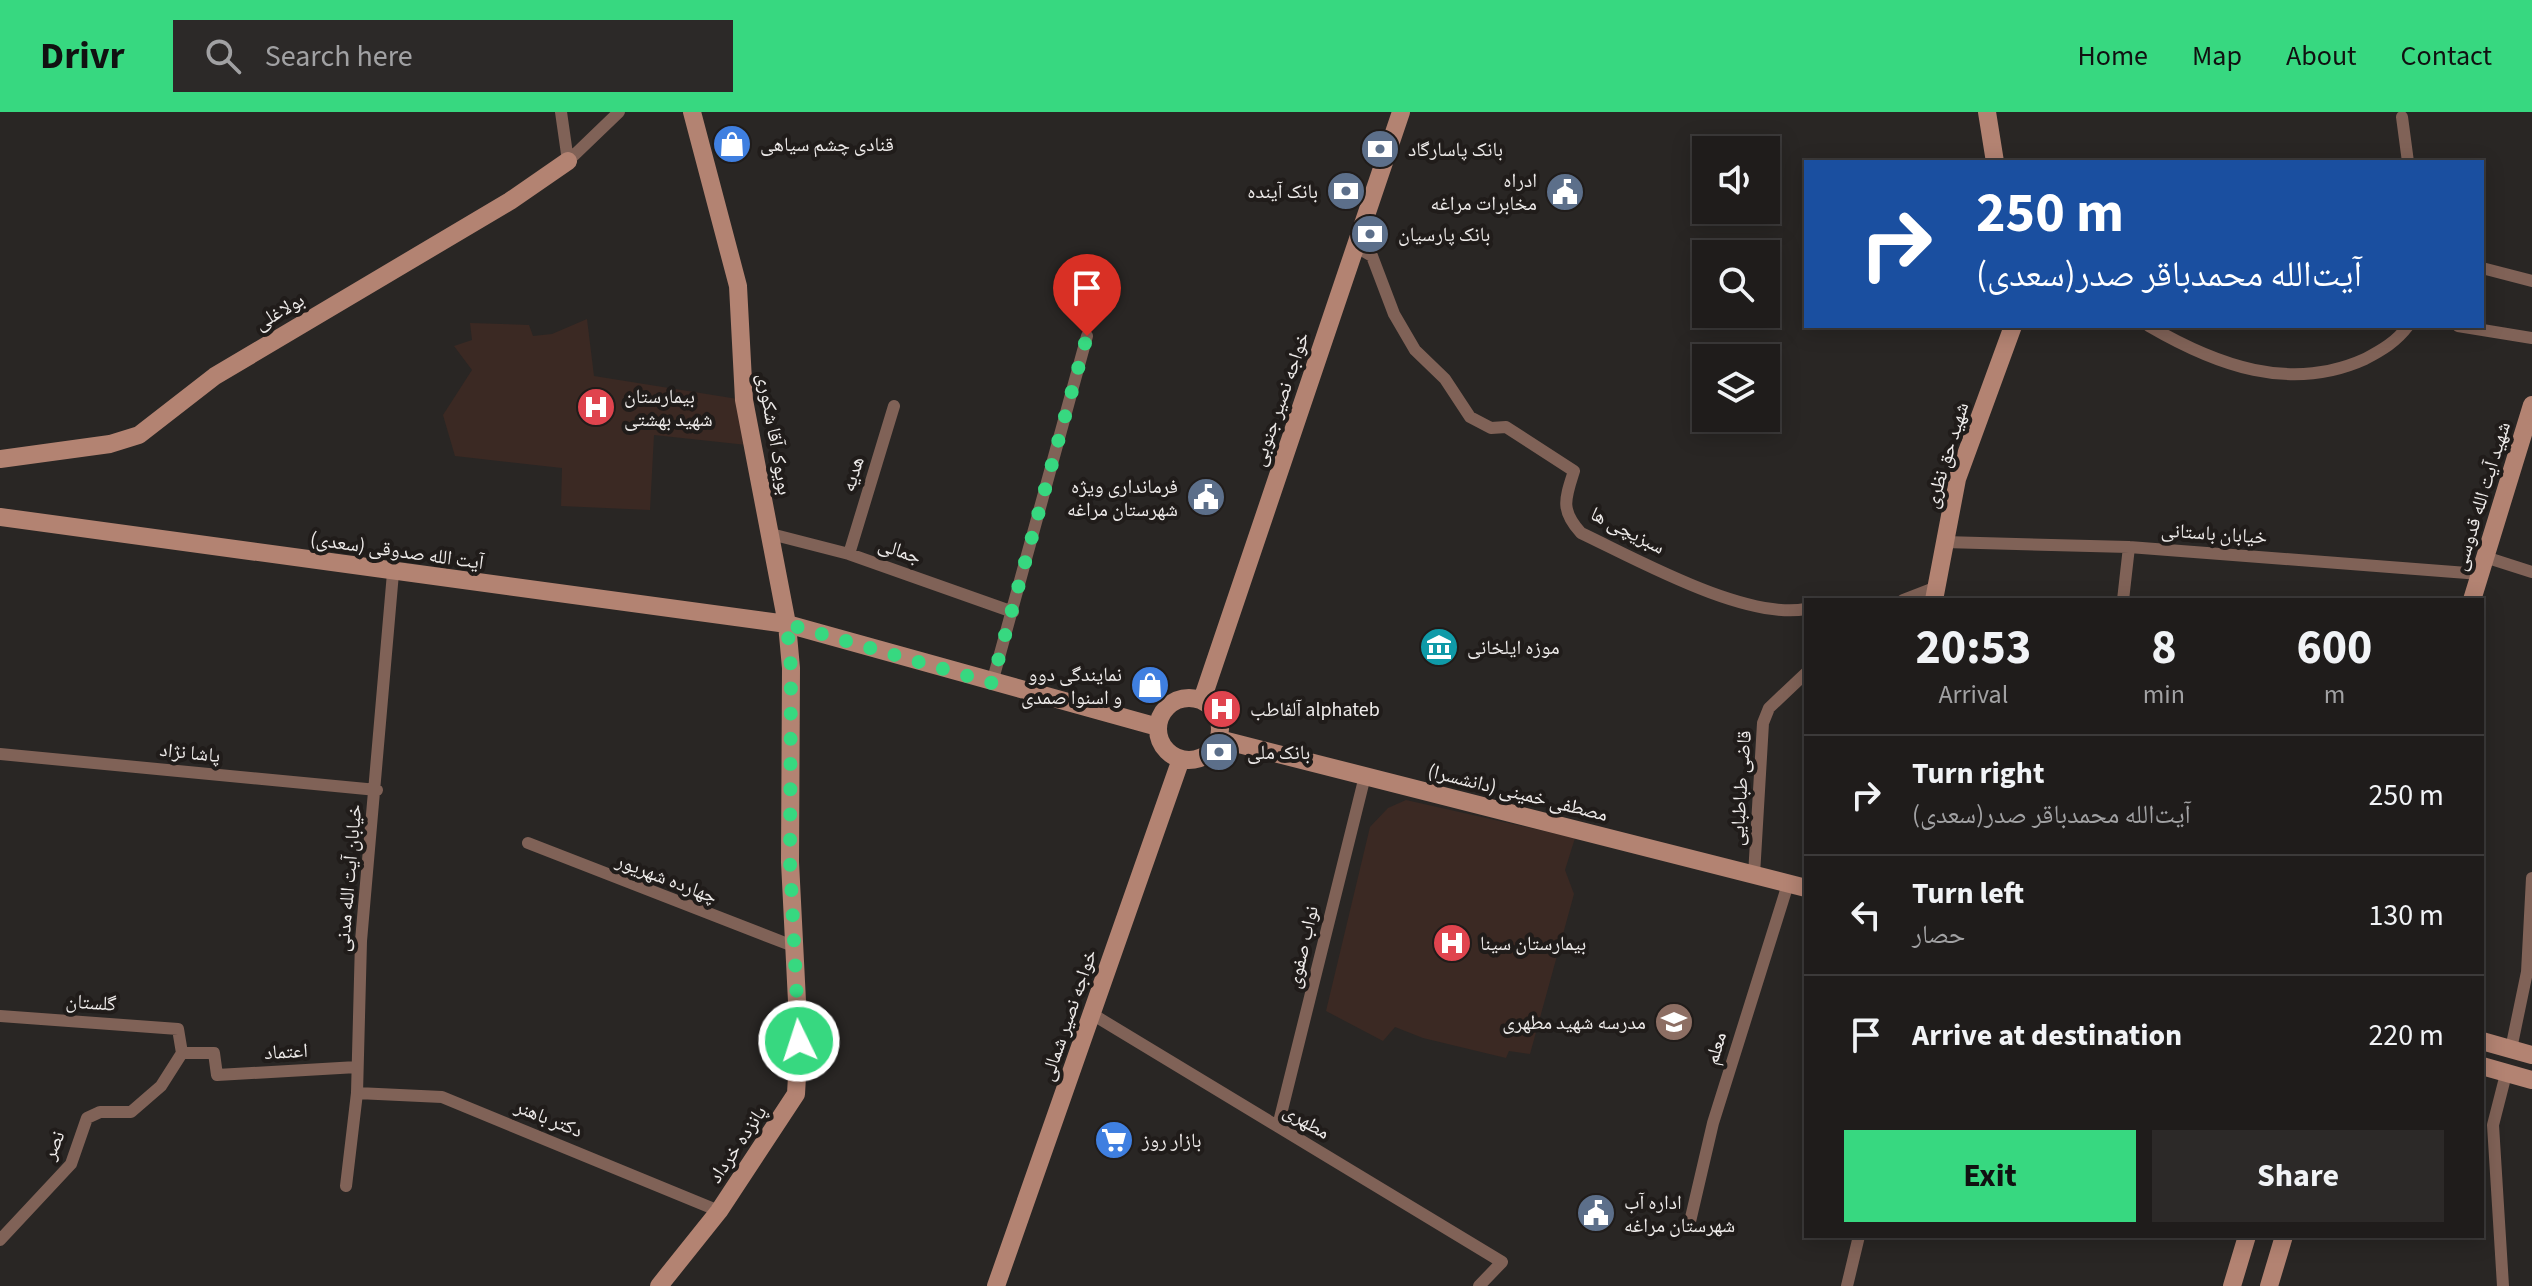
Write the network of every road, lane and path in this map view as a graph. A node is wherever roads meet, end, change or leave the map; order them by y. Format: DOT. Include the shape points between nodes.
graph roads {
  1 [pos="561,112"];
  2 [pos="619,112"];
  3 [pos="692,112"];
  4 [pos="1401,112"];
  5 [pos="1987,112"];
  6 [pos="2402,117"];
  7 [pos="1995,160"];
  8 [pos="2408,160"];
  9 [pos="568,161"];
  10 [pos="1355,246"];
  11 [pos="2484,269"];
  12 [pos="2532,281"];
  13 [pos="2012,328"];
  14 [pos="2152,328"];
  15 [pos="2406,328"];
  16 [pos="2470,328"];
  17 [pos="1087,336"];
  18 [pos="2532,338"];
  19 [pos="2532,405"];
  20 [pos="894,406"];
  21 [pos="0,459"];
  22 [pos="0,517"];
  23 [pos="771,534"];
  24 [pos="1944,542"];
  25 [pos="2129,547"];
  26 [pos="849,554"];
  27 [pos="2482,565"];
  28 [pos="2532,572"];
  29 [pos="393,573"];
  30 [pos="1934,594"];
  31 [pos="1913,598"];
  32 [pos="2123,598"];
  33 [pos="2473,598"];
  34 [pos="1804,609"];
  35 [pos="1013,612"];
  36 [pos="787,624"];
  37 [pos="1804,675"];
  38 [pos="992,683"];
  39 [pos="1202,700"];
  40 [pos="1158,727"];
  41 [pos="1219,739"];
  42 [pos="0,754"];
  43 [pos="1181,759"];
  44 [pos="1365,776"];
  45 [pos="377,790"];
  46 [pos="528,843"];
  47 [pos="1754,875"];
  48 [pos="2532,878"];
  49 [pos="1797,886"];
  50 [pos="793,946"];
  51 [pos="1092,1014"];
  52 [pos="0,1016"];
  53 [pos="2484,1042"];
  54 [pos="2511,1049"];
  55 [pos="182,1053"];
  56 [pos="2531,1055"];
  57 [pos="357,1067"];
  58 [pos="2484,1067"];
  59 [pos="2521,1077"];
  60 [pos="357,1093"];
  61 [pos="1278,1126"];
  62 [pos="346,1186"];
  63 [pos="719,1211"];
  64 [pos="1689,1226"];
  65 [pos="1859,1238"];
  66 [pos="2246,1238"];
  67 [pos="2283,1238"];
  68 [pos="0,1240"];
  69 [pos="659,1286"];
  70 [pos="996,1286"];
  71 [pos="1479,1286"];
  72 [pos="1847,1286"];
  73 [pos="2232,1286"];
  74 [pos="2269,1286"];
  75 [pos="2503,1286"];
  1 -- 9 [label="street"];
  2 -- 9 [label="street, بولاغلی"];
  3 -- 23 [label="street, بویوک آقا شکوری" via="738,286 744,400"];
  4 -- 10 [label="street, خواجه نصیر جنوبی"];
  5 -- 7 [label="street"];
  6 -- 8 [label="street"];
  9 -- 21 [label="street, بولاغلی" via="510,201 265,344 139,435"];
  10 -- 34 [label="street, سبزیچی ها" via="1372,256 1408,338 1470,417 1491,428 1506,427 1574,471 1565,505 1581,533 1749,607"];
  10 -- 39 [label="street, خواجه نصیر جنوبی"];
  11 -- 12 [label="street"];
  13 -- 24 [label="street, شهید حق نظری" via="1957,479"];
  14 -- 15 [label="street" via="2231,365 2281,376 2309,376 2352,364 2388,348"];
  16 -- 18 [label="street"];
  17 -- 35 [label="street"];
  19 -- 27 [label="street, شهید آیت الله قدوسی"];
  20 -- 26 [label="street, هدیه"];
  22 -- 29 [label="street, آیت الله صدوقی (سعدی)"];
  23 -- 26 [label="street, جمالی"];
  23 -- 36 [label="street, بویوک آقا شکوری"];
  24 -- 25 [label="street, خیابان باستانی"];
  24 -- 30 [label="street, شهید حق نظری"];
  25 -- 27 [label="street, خیابان باستانی"];
  25 -- 32 [label="street"];
  26 -- 35 [label="street, جمالی"];
  27 -- 28 [label="street, خیابان باستانی"];
  27 -- 33 [label="street, شهید آیت الله قدوسی"];
  29 -- 36 [label="street, آیت الله صدوقی (سعدی)"];
  29 -- 45 [label="street, خیابان آیت الله مدنی"];
  30 -- 31 [label="street"];
  35 -- 38 [label="street"];
  36 -- 38 [label="street, آیت الله صدوقی (سعدی)"];
  36 -- 50 [label="street, پانزده خرداد"];
  37 -- 47 [label="street, قاضی طباطبایی" via="1769,708 1763,723"];
  38 -- 40 [label="street, آیت الله صدوقی (سعدی)"];
  39 -- 40 [label="street" via="1174,701"];
  39 -- 41 [label="street" via="1219,720"];
  40 -- 43 [label="street" via="1166,751"];
  41 -- 43 [label="street" via="1208,754"];
  41 -- 44 [label="street, مصطفی خمینی (دانشسرا)"];
  42 -- 45 [label="street, پاشا نژاد"];
  43 -- 51 [label="street, خواجه نصیر شمالی"];
  44 -- 47 [label="street, مصطفی خمینی (دانشسرا)"];
  44 -- 61 [label="street, نواب صفوی"];
  45 -- 57 [label="street, خیابان آیت الله مدنی" via="361,941"];
  46 -- 50 [label="street, چهارده شهریور"];
  47 -- 49 [label="street, مصطفی خمینی (دانشسرا)"];
  48 -- 54 [label="street" via="2527,972"];
  49 -- 64 [label="street, معلم" via="1713,1123"];
  50 -- 63 [label="street, پانزده خرداد" via="799,1041 796,1094"];
  51 -- 61 [label="street, مطهری"];
  51 -- 70 [label="street, خواجه نصیر شمالی"];
  52 -- 55 [label="street, گلستان" via="178,1029"];
  53 -- 54 [label="street"];
  54 -- 56 [label="street"];
  55 -- 57 [label="street, اعتماد" via="214,1053 217,1075"];
  55 -- 68 [label="street, نصر" via="161,1086 131,1112 100,1112 87,1118 71,1164"];
  57 -- 60 [label="street, خیابان آیت الله مدنی"];
  58 -- 59 [label="street"];
  59 -- 75 [label="street" via="2493,1125"];
  60 -- 62 [label="street, خیابان آیت الله مدنی"];
  60 -- 63 [label="street, دکتر باهنر" via="442,1097"];
  61 -- 71 [label="street, مطهری" via="1502,1262"];
  63 -- 69 [label="street, پانزده خرداد"];
  65 -- 72 [label="street"];
  66 -- 73 [label="street"];
  67 -- 74 [label="street"];
}
